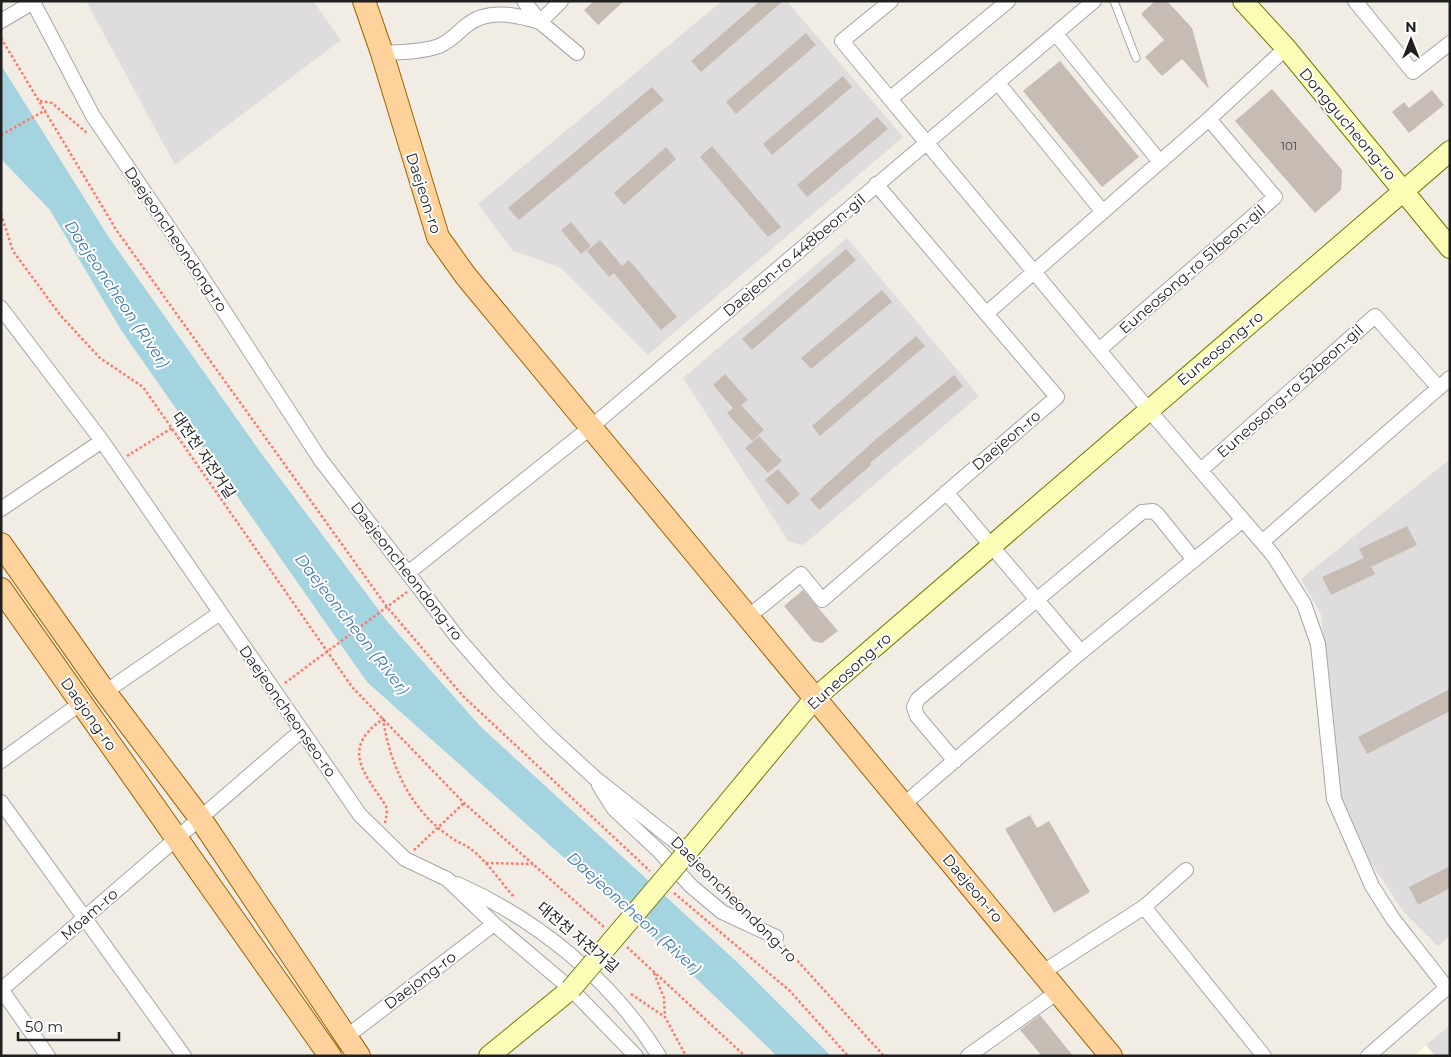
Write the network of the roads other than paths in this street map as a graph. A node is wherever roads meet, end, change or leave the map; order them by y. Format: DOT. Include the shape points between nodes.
graph roads {
  1 [pos="364,1"];
  2 [pos="524,1"];
  3 [pos="561,1"];
  4 [pos="890,1"];
  5 [pos="1008,1"];
  6 [pos="1094,1"];
  7 [pos="1114,1"];
  8 [pos="1243,1"];
  9 [pos="1355,1"];
  10 [pos="34,2"];
  11 [pos="6,19"];
  12 [pos="540,22"];
  13 [pos="1056,34"];
  14 [pos="1450,43"];
  15 [pos="1286,48"];
  16 [pos="382,53"];
  17 [pos="577,53"];
  18 [pos="1136,58"];
  19 [pos="998,83"];
  20 [pos="891,98"];
  21 [pos="1209,119"];
  22 [pos="927,142"];
  23 [pos="1450,151"];
  24 [pos="1160,162"];
  25 [pos="876,184"];
  26 [pos="1404,192"];
  27 [pos="1103,212"];
  28 [pos="1450,248"];
  29 [pos="1035,272"];
  30 [pos="1,308"];
  31 [pos="987,313"];
  32 [pos="1100,349"];
  33 [pos="1444,383"];
  34 [pos="1148,409"];
  35 [pos="591,427"];
  36 [pos="102,441"];
  37 [pos="1201,470"];
  38 [pos="946,492"];
  39 [pos="1,509"];
  40 [pos="1243,520"];
  41 [pos="1262,542"];
  42 [pos="1,544"];
  43 [pos="990,545"];
  44 [pos="1194,560"];
  45 [pos="408,572"];
  46 [pos="1,589"];
  47 [pos="1036,599"];
  48 [pos="220,613"];
  49 [pos="748,617"];
  50 [pos="1081,652"];
  51 [pos="106,692"];
  52 [pos="815,698"];
  53 [pos="81,703"];
  54 [pos="301,731"];
  55 [pos="1,761"];
  56 [pos="955,761"];
  57 [pos="595,778"];
  58 [pos="1,802"];
  59 [pos="902,804"];
  60 [pos="200,818"];
  61 [pos="178,839"];
  62 [pos="685,854"];
  63 [pos="1186,870"];
  64 [pos="447,879"];
  65 [pos="1144,907"];
  66 [pos="85,916"];
  67 [pos="494,924"];
  68 [pos="776,937"];
  69 [pos="1043,972"];
  70 [pos="1448,987"];
  71 [pos="571,989"];
  72 [pos="1,990"];
  73 [pos="1059,991"];
  74 [pos="346,1036"];
  75 [pos="324,1054"];
  76 [pos="48,1056"];
  77 [pos="184,1056"];
  78 [pos="359,1056"];
  79 [pos="489,1056"];
  80 [pos="636,1056"];
  81 [pos="659,1056"];
  82 [pos="968,1056"];
  83 [pos="1111,1056"];
  84 [pos="1264,1056"];
  85 [pos="1368,1056"];
  1 -- 16 [label="main road, Daejeon-ro"];
  2 -- 12 [label="street"];
  3 -- 12 [label="street"];
  4 -- 20 [label="street" via="842,42"];
  5 -- 20 [label="street"];
  6 -- 13 [label="street, Daejeon-ro 448beon-gil"];
  7 -- 18 [label="lane"];
  8 -- 15 [label="main road, Donggucheong-ro"];
  9 -- 14 [label="street" via="1413,72"];
  10 -- 11 [label="street"];
  10 -- 45 [label="street, Daejeoncheondong-ro" via="93,116 320,460"];
  12 -- 16 [label="street" via="514,14 499,14 468,24 439,46"];
  12 -- 17 [label="street"];
  13 -- 19 [label="street, Daejeon-ro 448beon-gil"];
  13 -- 24 [label="street"];
  15 -- 21 [label="street"];
  15 -- 26 [label="main road, Donggucheong-ro"];
  16 -- 35 [label="main road, Daejeon-ro" via="438,237 465,275"];
  19 -- 22 [label="street, Daejeon-ro 448beon-gil"];
  19 -- 27 [label="street"];
  20 -- 22 [label="street"];
  21 -- 24 [label="street"];
  21 -- 32 [label="street, Euneosong-ro 51beon-gil" via="1275,196"];
  22 -- 25 [label="street, Daejeon-ro 448beon-gil"];
  22 -- 29 [label="street"];
  23 -- 26 [label="main road, Euneosong-ro"];
  24 -- 27 [label="street"];
  25 -- 31 [label="street, Daejeon-ro"];
  25 -- 35 [label="street, Daejeon-ro 448beon-gil"];
  26 -- 28 [label="main road, Donggucheong-ro"];
  26 -- 34 [label="main road, Euneosong-ro"];
  27 -- 29 [label="street"];
  29 -- 31 [label="street"];
  29 -- 32 [label="street"];
  30 -- 36 [label="street, Daejeoncheonseo-ro"];
  31 -- 38 [label="street, Daejeon-ro" via="1057,397"];
  32 -- 34 [label="street"];
  33 -- 37 [label="street, Euneosong-ro 52beon-gil" via="1375,316"];
  33 -- 41 [label="street"];
  34 -- 37 [label="street"];
  34 -- 43 [label="main road, Euneosong-ro"];
  35 -- 45 [label="street"];
  35 -- 49 [label="main road, Daejeon-ro"];
  36 -- 39 [label="street"];
  36 -- 48 [label="street, Daejeoncheonseo-ro"];
  37 -- 40 [label="street"];
  38 -- 43 [label="street"];
  38 -- 49 [label="street, Daejeon-ro" via="822,600 801,574"];
  40 -- 41 [label="street"];
  40 -- 44 [label="street"];
  41 -- 70 [label="street" via="1310,616 1318,644 1334,799 1372,886 1393,919"];
  42 -- 51 [label="main road, Daejong-ro"];
  43 -- 47 [label="street"];
  43 -- 52 [label="main road, Euneosong-ro"];
  44 -- 47 [label="street" via="1158,515 1153,511 1142,512"];
  44 -- 50 [label="street"];
  45 -- 57 [label="street, Daejeoncheondong-ro" via="457,637 499,685"];
  46 -- 53 [label="main road, Daejong-ro"];
  47 -- 50 [label="street"];
  47 -- 56 [label="street" via="918,699 914,707 917,716"];
  48 -- 51 [label="street, Daejong-ro"];
  48 -- 54 [label="street, Daejeoncheonseo-ro"];
  49 -- 52 [label="main road, Daejeon-ro"];
  50 -- 56 [label="street"];
  51 -- 60 [label="main road, Daejong-ro"];
  52 -- 59 [label="main road, Daejeon-ro"];
  52 -- 62 [label="main road, Euneosong-ro"];
  53 -- 55 [label="street"];
  53 -- 61 [label="main road, Daejong-ro"];
  54 -- 60 [label="street"];
  54 -- 64 [label="street, Daejeoncheonseo-ro" via="360,815 405,859"];
  56 -- 59 [label="street"];
  57 -- 62 [label="street, Daejeoncheondong-ro"];
  57 -- 68 [label="street" via="614,809 691,886 722,912"];
  58 -- 66 [label="street"];
  59 -- 69 [label="main road, Daejeon-ro"];
  60 -- 61 [label="street"];
  60 -- 74 [label="main road, Daejong-ro"];
  61 -- 66 [label="street, Moam-ro"];
  61 -- 75 [label="main road, Daejong-ro"];
  62 -- 71 [label="main road, Euneosong-ro, bridge"];
  63 -- 65 [label="street"];
  64 -- 67 [label="street, Daejeoncheonseo-ro"];
  64 -- 81 [label="street" via="520,916 558,944 596,978 646,1034"];
  65 -- 69 [label="street"];
  65 -- 84 [label="street"];
  66 -- 72 [label="street, Moam-ro"];
  66 -- 77 [label="street"];
  67 -- 71 [label="street, Daejeoncheonseo-ro"];
  67 -- 74 [label="street, Daejong-ro"];
  69 -- 73 [label="main road, Daejeon-ro"];
  70 -- 85 [label="street"];
  71 -- 79 [label="main road"];
  71 -- 80 [label="street, Daejeoncheonseo-ro"];
  72 -- 76 [label="street"];
  73 -- 82 [label="street"];
  73 -- 83 [label="main road, Daejeon-ro"];
  74 -- 78 [label="main road, Daejong-ro"];
}
